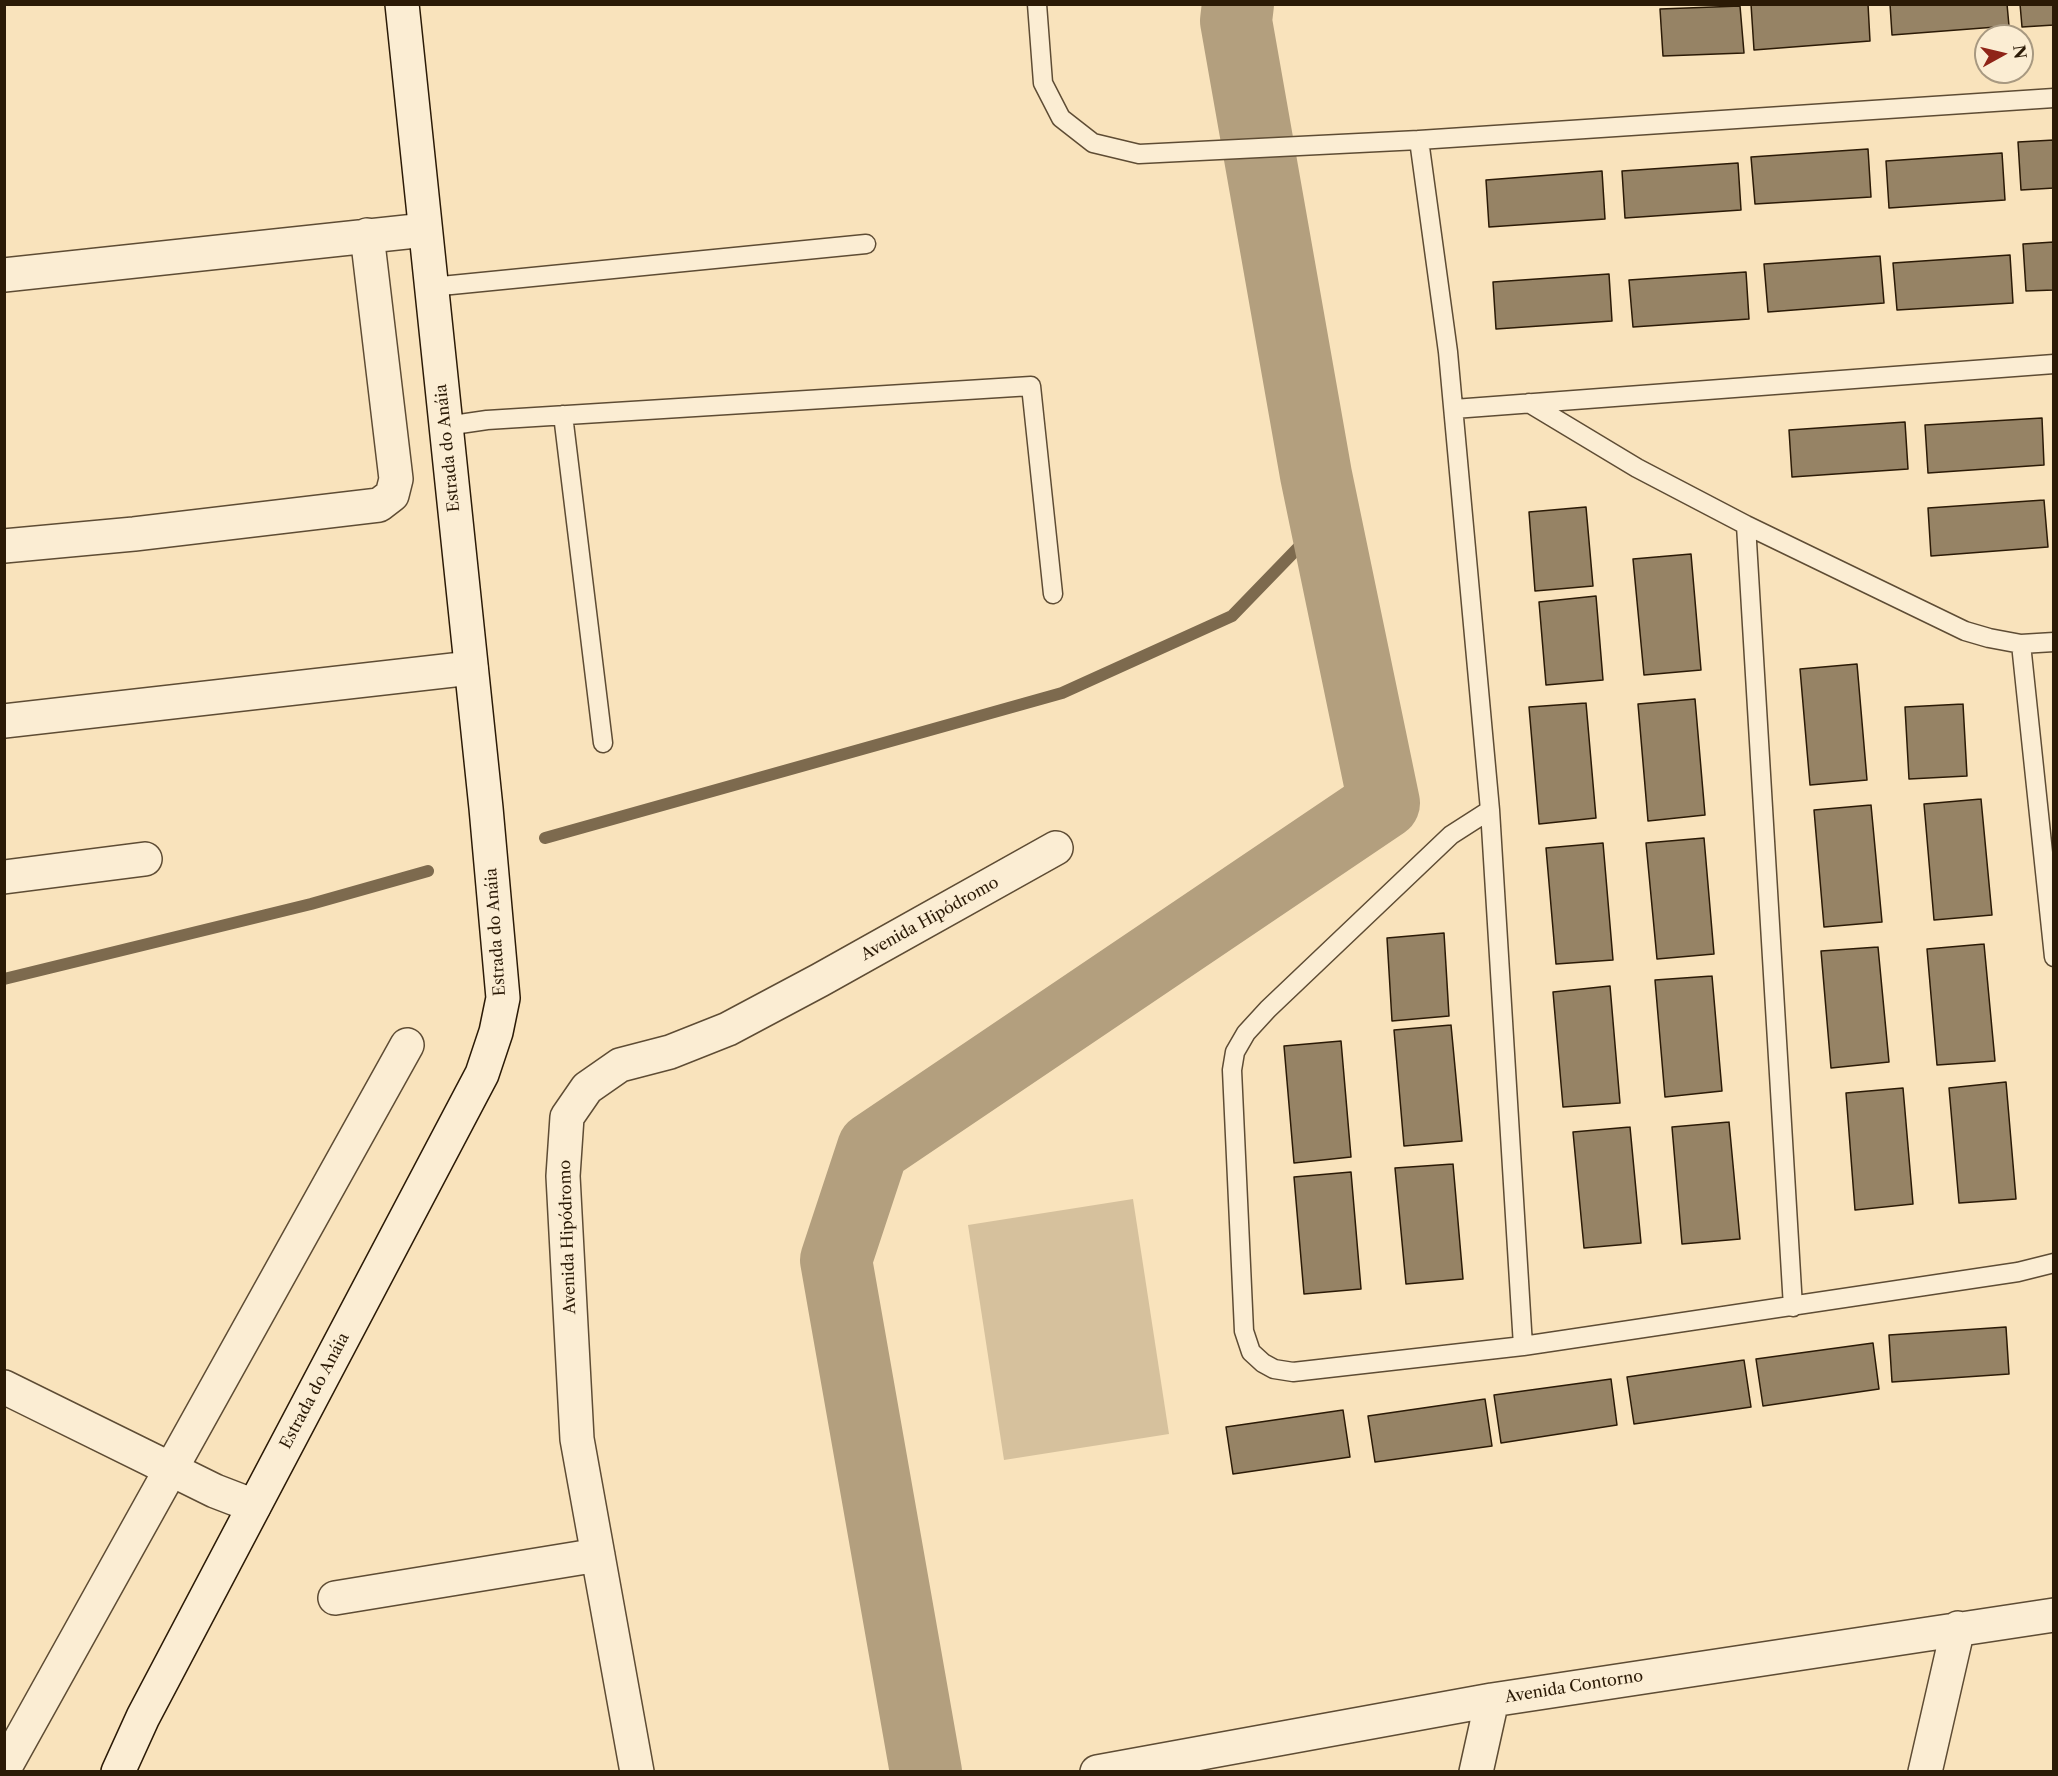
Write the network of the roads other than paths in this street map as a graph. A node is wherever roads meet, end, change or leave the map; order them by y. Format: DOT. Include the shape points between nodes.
graph roads {
  1 [pos="402,4"];
  2 [pos="1037,4"];
  3 [pos="2054,98"];
  4 [pos="1419,140"];
  5 [pos="425,230"];
  6 [pos="367,235"];
  7 [pos="866,244"];
  8 [pos="4,275"];
  9 [pos="431,287"];
  10 [pos="2054,364"];
  11 [pos="1529,403"];
  12 [pos="1454,409"];
  13 [pos="563,415"];
  14 [pos="446,426"];
  15 [pos="1746,525"];
  16 [pos="4,546"];
  17 [pos="1053,594"];
  18 [pos="2054,642"];
  19 [pos="2021,644"];
  20 [pos="471,668"];
  21 [pos="4,721"];
  22 [pos="603,743"];
  23 [pos="1490,810"];
  24 [pos="1056,848"];
  25 [pos="145,859"];
  26 [pos="4,877"];
  27 [pos="2051,904"];
  28 [pos="2054,957"];
  29 [pos="407,1045"];
  30 [pos="2054,1263"];
  31 [pos="1793,1307"];
  32 [pos="1523,1346"];
  33 [pos="4,1387"];
  34 [pos="171,1469"];
  35 [pos="254,1506"];
  36 [pos="598,1555"];
  37 [pos="335,1598"];
  38 [pos="2054,1615"];
  39 [pos="1958,1628"];
  40 [pos="1492,1700"];
  41 [pos="4,1769"];
  42 [pos="118,1772"];
  43 [pos="637,1772"];
  44 [pos="1097,1772"];
  45 [pos="1476,1772"];
  46 [pos="1925,1772"];
  1 -- 5 [label="street, Estrada do Anáia"];
  2 -- 4 [label="lane" via="1043,83 1061,118 1093,142 1139,154"];
  3 -- 4 [label="lane"];
  4 -- 12 [label="lane"];
  5 -- 6 [label="street"];
  5 -- 9 [label="street, Estrada do Anáia"];
  6 -- 8 [label="street"];
  6 -- 16 [label="street" via="396,479 392,495 380,505"];
  7 -- 9 [label="lane"];
  9 -- 14 [label="street, Estrada do Anáia"];
  10 -- 11 [label="lane"];
  11 -- 12 [label="lane"];
  11 -- 15 [label="lane" via="1637,468"];
  12 -- 23 [label="lane"];
  13 -- 14 [label="lane"];
  13 -- 17 [label="lane" via="1031,386"];
  13 -- 22 [label="lane"];
  14 -- 20 [label="street, Estrada do Anáia"];
  15 -- 19 [label="lane" via="1965,631"];
  15 -- 31 [label="lane"];
  18 -- 19 [label="lane"];
  19 -- 27 [label="lane"];
  20 -- 21 [label="street"];
  20 -- 35 [label="street, Estrada do Anáia" via="503,998 496,1032 482,1074"];
  23 -- 32 [label="lane"];
  23 -- 32 [label="lane" via="1442,842 1268,1009 1235,1052 1232,1070 1244,1331 1251,1352 1263,1363 1293,1372"];
  24 -- 36 [label="street, Avenida Hipódromo" via="728,1029 670,1052 620,1065 587,1088 567,1116 563,1176 577,1439"];
  25 -- 26 [label="street"];
  27 -- 28 [label="lane"];
  29 -- 34 [label="street"];
  30 -- 31 [label="lane"];
  31 -- 32 [label="lane"];
  33 -- 34 [label="street"];
  34 -- 35 [label="street"];
  34 -- 41 [label="street"];
  35 -- 42 [label="street, Estrada do Anáia"];
  36 -- 37 [label="street"];
  36 -- 43 [label="street, Avenida Hipódromo"];
  38 -- 39 [label="street, Avenida Contorno"];
  39 -- 40 [label="street, Avenida Contorno"];
  39 -- 46 [label="street"];
  40 -- 44 [label="street, Avenida Contorno"];
  40 -- 45 [label="street"];
}
